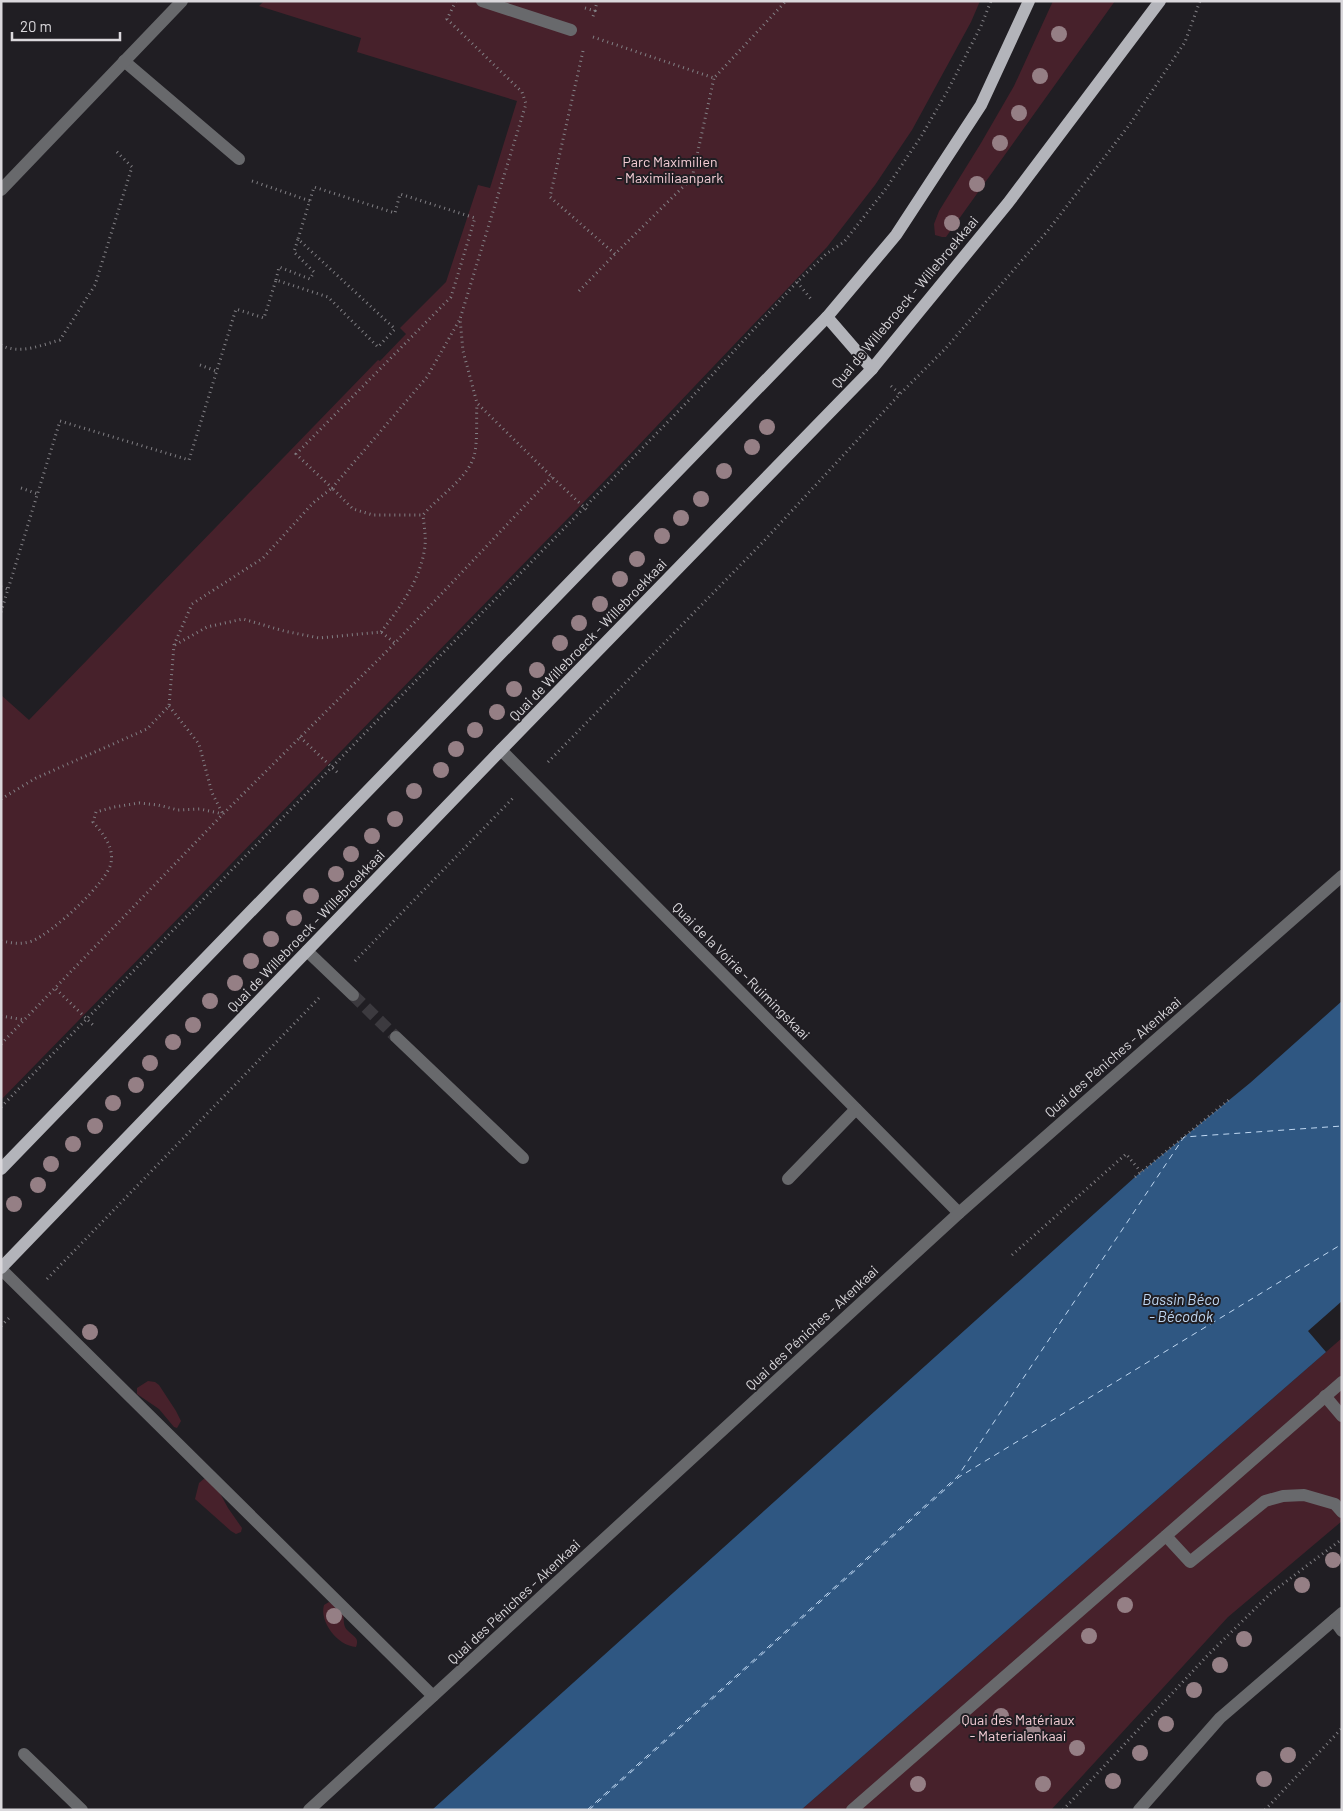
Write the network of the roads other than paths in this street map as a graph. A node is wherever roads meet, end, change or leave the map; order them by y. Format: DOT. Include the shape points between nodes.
graph roads {
  1 [pos="182,1"];
  2 [pos="482,1"];
  3 [pos="1029,1"];
  4 [pos="1160,1"];
  5 [pos="571,30"];
  6 [pos="124,62"];
  7 [pos="239,159"];
  8 [pos="1,190"];
  9 [pos="828,316"];
  10 [pos="872,368"];
  11 [pos="501,750"];
  12 [pos="1342,876"];
  13 [pos="307,951"];
  14 [pos="353,995"];
  15 [pos="396,1037"];
  16 [pos="856,1108"];
  17 [pos="523,1158"];
  18 [pos="1,1170"];
  19 [pos="788,1179"];
  20 [pos="960,1213"];
  21 [pos="1,1268"];
  22 [pos="1342,1382"];
  23 [pos="1325,1396"];
  24 [pos="1342,1416"];
  25 [pos="1342,1512"];
  26 [pos="1166,1536"];
  27 [pos="1338,1617"];
  28 [pos="1342,1631"];
  29 [pos="433,1696"];
  30 [pos="24,1754"];
  31 [pos="82,1810"];
  32 [pos="309,1810"];
  33 [pos="852,1810"];
  34 [pos="1139,1810"];
  1 -- 6 [label="street"];
  2 -- 5 [label="street"];
  3 -- 9 [label="main road" via="981,105 896,235"];
  4 -- 10 [label="main road, Quai de Willebroeck - Willebroekkaai" via="1008,203"];
  6 -- 7 [label="street"];
  6 -- 8 [label="street"];
  9 -- 10 [label="main road"];
  9 -- 18 [label="main road"];
  10 -- 11 [label="main road, Quai de Willebroeck - Willebroekkaai"];
  11 -- 13 [label="main road, Quai de Willebroeck - Willebroekkaai"];
  11 -- 16 [label="street, Quai de la Voirie - Ruimingskaai"];
  12 -- 20 [label="street, Quai des Péniches - Akenkaai"];
  13 -- 14 [label="street"];
  13 -- 21 [label="main road, Quai de Willebroeck - Willebroekkaai"];
  15 -- 17 [label="street"];
  16 -- 19 [label="street"];
  16 -- 20 [label="street, Quai de la Voirie - Ruimingskaai"];
  20 -- 29 [label="street, Quai des Péniches - Akenkaai"];
  21 -- 29 [label="street"];
  22 -- 23 [label="street"];
  23 -- 24 [label="street"];
  23 -- 26 [label="street"];
  25 -- 26 [label="street" via="1335,1504 1304,1495 1265,1501 1192,1562"];
  26 -- 33 [label="street"];
  27 -- 28 [label="street"];
  27 -- 34 [label="street" via="1220,1718"];
  29 -- 32 [label="street, Quai des Péniches - Akenkaai"];
  30 -- 31 [label="street"];
}
